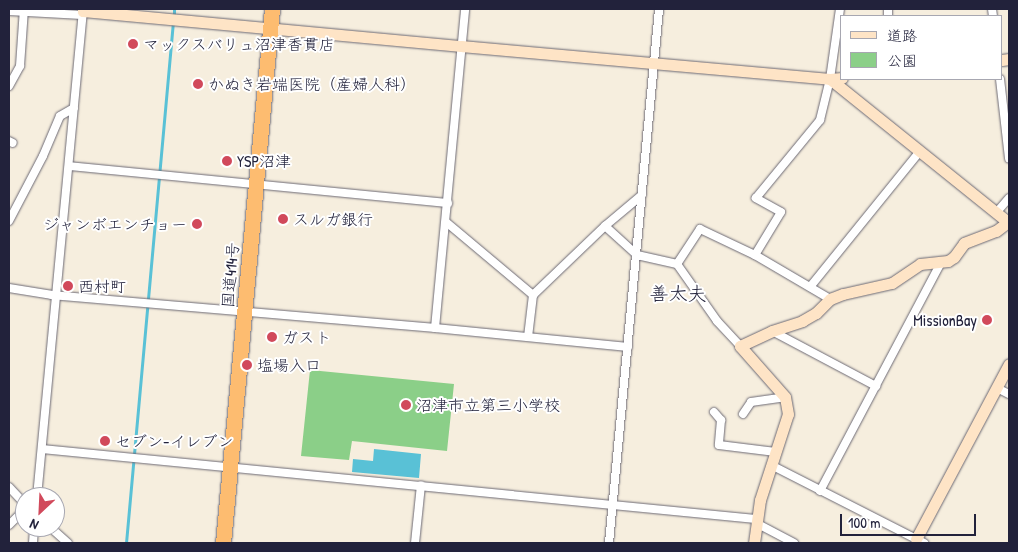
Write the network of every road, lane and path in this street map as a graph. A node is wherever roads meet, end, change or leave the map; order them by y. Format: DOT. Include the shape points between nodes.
graph roads {
  1 [pos="272,9"];
  2 [pos="465,9"];
  3 [pos="659,9"];
  4 [pos="840,9"];
  5 [pos="24,10"];
  6 [pos="9,11"];
  7 [pos="83,12"];
  8 [pos="270,28"];
  9 [pos="461,46"];
  10 [pos="654,63"];
  11 [pos="836,79"];
  12 [pos="1000,80"];
  13 [pos="9,86"];
  14 [pos="74,108"];
  15 [pos="920,151"];
  16 [pos="1009,155"];
  17 [pos="69,166"];
  18 [pos="256,186"];
  19 [pos="642,195"];
  20 [pos="1009,198"];
  21 [pos="448,203"];
  22 [pos="996,213"];
  23 [pos="9,221"];
  24 [pos="446,222"];
  25 [pos="1009,223"];
  26 [pos="605,226"];
  27 [pos="637,255"];
  28 [pos="755,255"];
  29 [pos="941,262"];
  30 [pos="677,264"];
  31 [pos="810,287"];
  32 [pos="9,288"];
  33 [pos="57,294"];
  34 [pos="532,295"];
  35 [pos="830,299"];
  36 [pos="245,312"];
  37 [pos="435,328"];
  38 [pos="772,331"];
  39 [pos="528,337"];
  40 [pos="740,346"];
  41 [pos="628,347"];
  42 [pos="1009,364"];
  43 [pos="876,386"];
  44 [pos="997,388"];
  45 [pos="1009,394"];
  46 [pos="785,396"];
  47 [pos="714,412"];
  48 [pos="743,414"];
  49 [pos="42,449"];
  50 [pos="776,452"];
  51 [pos="771,465"];
  52 [pos="230,468"];
  53 [pos="420,485"];
  54 [pos="38,487"];
  55 [pos="820,491"];
  56 [pos="613,504"];
  57 [pos="756,521"];
  58 [pos="918,542"];
  59 [pos="223,543"];
  60 [pos="415,543"];
  61 [pos="609,543"];
  62 [pos="754,543"];
  63 [pos="794,543"];
  1 -- 8 [label="highway, 国道414号"];
  2 -- 9 [label="street"];
  3 -- 10 [label="street"];
  4 -- 11 [label="street"];
  5 -- 6 [label="street"];
  5 -- 7 [label="street"];
  5 -- 13 [label="street" via="20,66"];
  7 -- 8 [label="street"];
  7 -- 14 [label="street"];
  8 -- 9 [label="street"];
  8 -- 18 [label="highway, 国道414号"];
  9 -- 10 [label="street"];
  9 -- 21 [label="street"];
  10 -- 11 [label="street"];
  10 -- 19 [label="street"];
  11 -- 15 [label="street"];
  11 -- 28 [label="street" via="820,120 756,198 780,212"];
  12 -- 16 [label="street"];
  14 -- 17 [label="street"];
  14 -- 23 [label="street" via="60,116"];
  15 -- 22 [label="street"];
  15 -- 31 [label="street"];
  17 -- 18 [label="street"];
  17 -- 33 [label="street"];
  18 -- 21 [label="street"];
  18 -- 36 [label="highway, 国道414号"];
  19 -- 26 [label="street"];
  19 -- 27 [label="street"];
  20 -- 22 [label="street"];
  21 -- 24 [label="street"];
  22 -- 25 [label="street"];
  24 -- 34 [label="street"];
  24 -- 37 [label="street"];
  25 -- 29 [label="street" via="996,231 970,238 954,257"];
  26 -- 27 [label="street"];
  26 -- 34 [label="street"];
  27 -- 30 [label="street"];
  27 -- 41 [label="street"];
  28 -- 30 [label="street" via="700,229"];
  28 -- 31 [label="street"];
  29 -- 35 [label="street" via="920,264 892,283"];
  29 -- 43 [label="street"];
  30 -- 40 [label="street" via="717,321"];
  31 -- 35 [label="street"];
  32 -- 33 [label="street"];
  33 -- 36 [label="street"];
  33 -- 49 [label="street"];
  34 -- 39 [label="street"];
  35 -- 38 [label="street" via="802,321"];
  36 -- 37 [label="street"];
  36 -- 52 [label="highway, 国道414号"];
  37 -- 39 [label="street"];
  38 -- 40 [label="street"];
  38 -- 43 [label="street"];
  39 -- 41 [label="street"];
  40 -- 46 [label="street"];
  41 -- 56 [label="street"];
  42 -- 44 [label="street"];
  43 -- 55 [label="street"];
  44 -- 45 [label="street"];
  44 -- 58 [label="street"];
  46 -- 48 [label="street" via="751,402"];
  46 -- 50 [label="street" via="788,414"];
  47 -- 50 [label="street" via="721,420 719,446"];
  49 -- 52 [label="street"];
  49 -- 54 [label="street"];
  50 -- 51 [label="street"];
  51 -- 55 [label="street"];
  51 -- 57 [label="street"];
  52 -- 53 [label="street"];
  52 -- 59 [label="highway, 国道414号"];
  53 -- 56 [label="street"];
  53 -- 60 [label="street"];
  55 -- 58 [label="street"];
  56 -- 57 [label="street"];
  56 -- 61 [label="street"];
  57 -- 62 [label="street"];
  57 -- 63 [label="street"];
}
